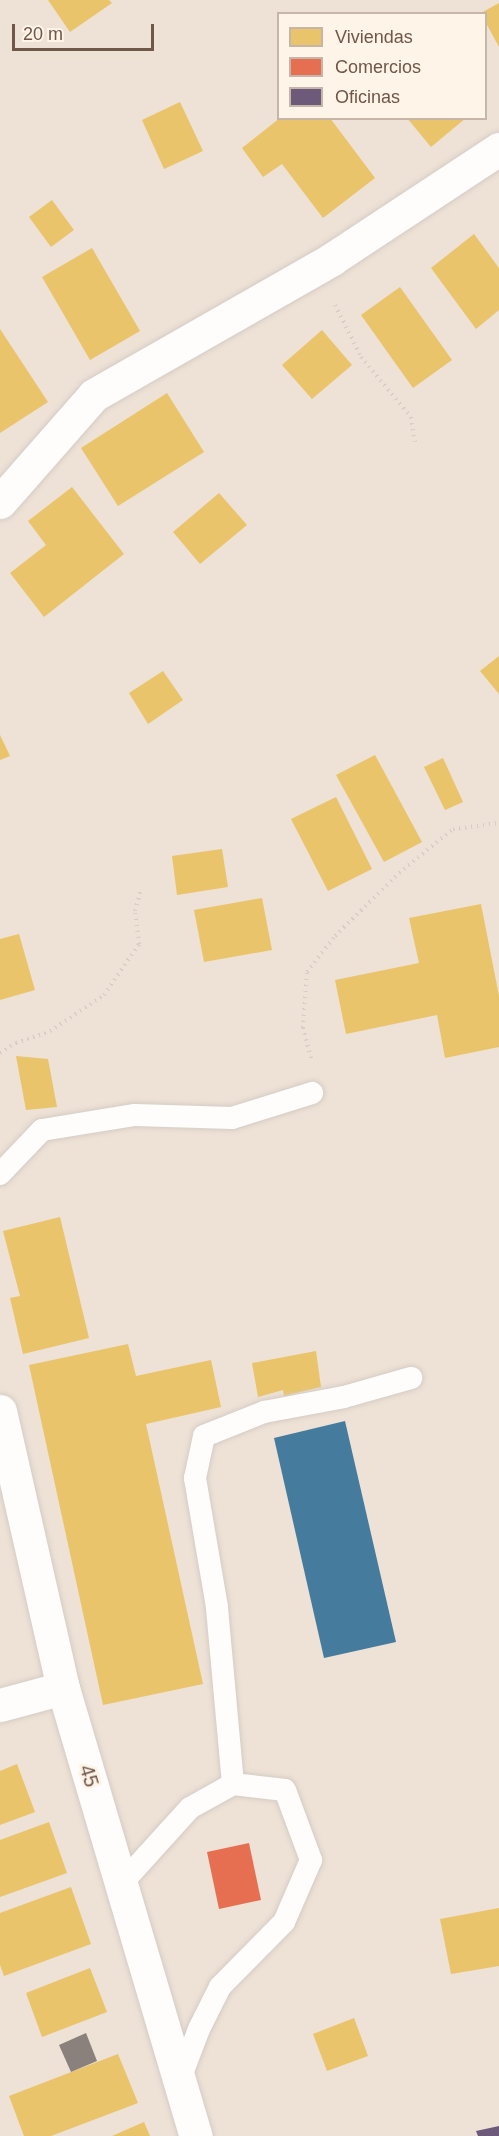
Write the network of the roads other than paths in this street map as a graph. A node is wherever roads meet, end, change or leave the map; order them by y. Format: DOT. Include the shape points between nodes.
graph roads {
  1 [pos="499,149"];
  2 [pos="0,502"];
  3 [pos="312,1093"];
  4 [pos="0,1174"];
  5 [pos="411,1378"];
  6 [pos="0,1411"];
  7 [pos="63,1688"];
  8 [pos="0,1705"];
  9 [pos="233,1784"];
  10 [pos="122,1883"];
  11 [pos="180,2079"];
  12 [pos="196,2136"];
  1 -- 2 [label="street" via="332,259 94,395"];
  3 -- 4 [label="lane" via="232,1118 135,1115 42,1130"];
  5 -- 9 [label="lane" via="264,1413 204,1436 195,1478 217,1607"];
  6 -- 7 [label="street, 45"];
  7 -- 8 [label="street"];
  7 -- 10 [label="street, 45"];
  9 -- 10 [label="lane" via="190,1808"];
  9 -- 11 [label="lane" via="285,1790 311,1860 284,1922 220,1987"];
  10 -- 11 [label="street, 45"];
  11 -- 12 [label="street, 45"];
}
